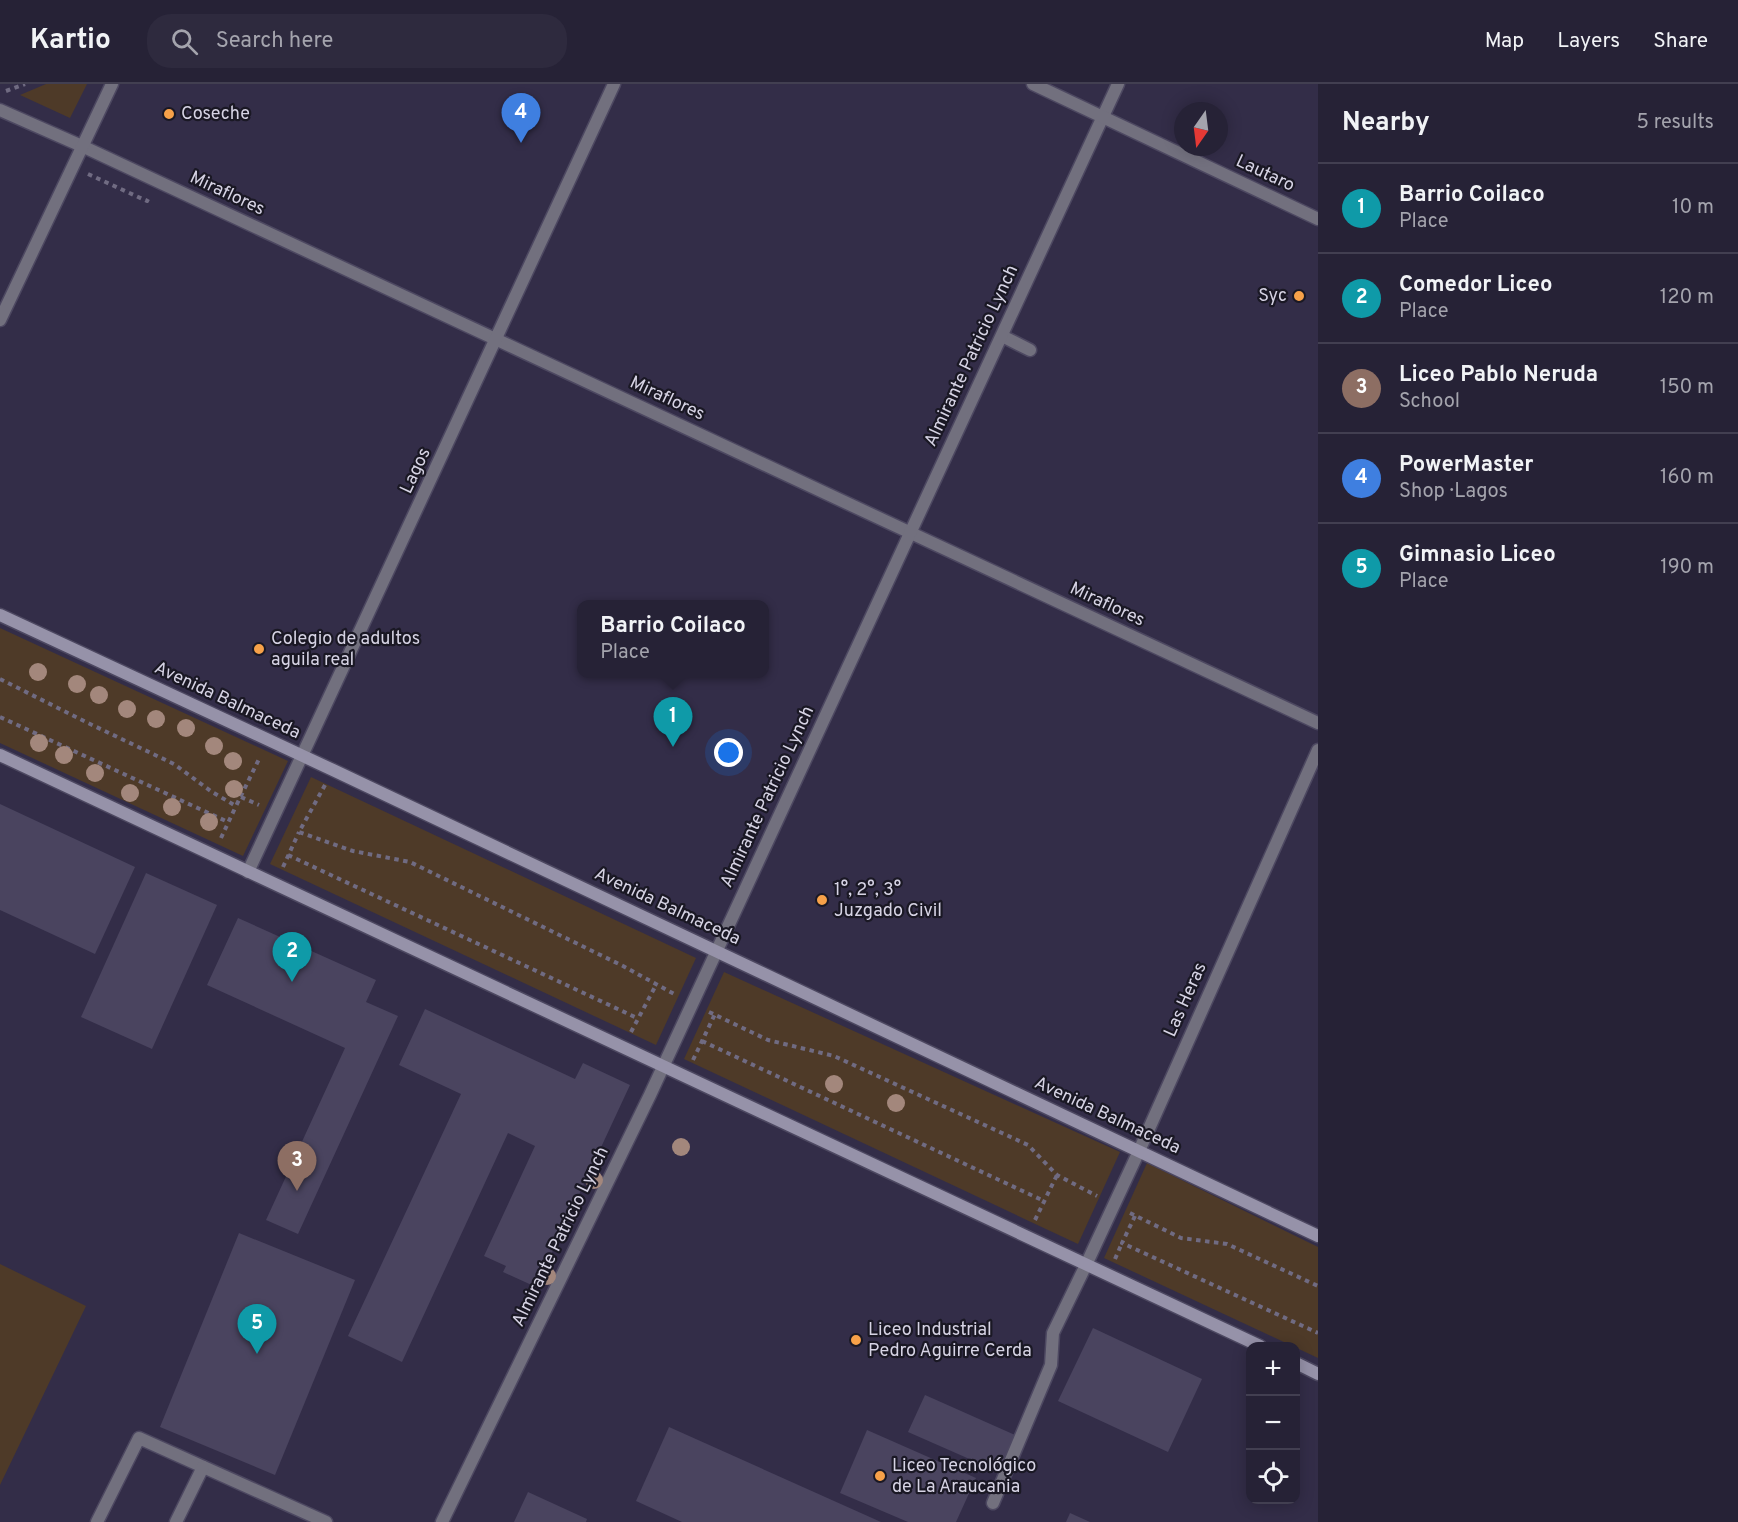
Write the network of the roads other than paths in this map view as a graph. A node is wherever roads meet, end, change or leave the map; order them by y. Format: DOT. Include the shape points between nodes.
graph roads {
  1 [pos="112,84"];
  2 [pos="614,84"];
  3 [pos="1033,84"];
  4 [pos="1118,84"];
  5 [pos="0,110"];
  6 [pos="1103,117"];
  7 [pos="84,147"];
  8 [pos="1318,219"];
  9 [pos="0,320"];
  10 [pos="1002,336"];
  11 [pos="497,339"];
  12 [pos="1030,350"];
  13 [pos="910,532"];
  14 [pos="0,615"];
  15 [pos="1318,723"];
  16 [pos="1318,750"];
  17 [pos="0,755"];
  18 [pos="304,756"];
  19 [pos="248,872"];
  20 [pos="716,950"];
  21 [pos="663,1067"];
  22 [pos="1139,1151"];
  23 [pos="1318,1236"];
  24 [pos="1086,1265"];
  25 [pos="1249,1342"];
  26 [pos="1300,1365"];
  27 [pos="1318,1374"];
  28 [pos="203,1467"];
  29 [pos="993,1503"];
  30 [pos="97,1522"];
  31 [pos="176,1522"];
  32 [pos="326,1522"];
  33 [pos="442,1522"];
  1 -- 7 [label="street"];
  2 -- 11 [label="street, Lagos"];
  3 -- 6 [label="street, Lautaro"];
  4 -- 6 [label="street, Almirante Patricio Lynch"];
  5 -- 7 [label="street, Miraflores"];
  6 -- 8 [label="street, Lautaro"];
  6 -- 10 [label="street, Almirante Patricio Lynch"];
  7 -- 9 [label="street"];
  7 -- 11 [label="street, Miraflores"];
  10 -- 12 [label="street"];
  10 -- 13 [label="street, Almirante Patricio Lynch"];
  11 -- 13 [label="street, Miraflores"];
  11 -- 18 [label="street, Lagos"];
  13 -- 15 [label="street, Miraflores"];
  13 -- 20 [label="street, Almirante Patricio Lynch"];
  14 -- 18 [label="main road, Avenida Balmaceda"];
  16 -- 22 [label="street, Las Heras"];
  17 -- 19 [label="main road"];
  18 -- 19 [label="street, Lagos"];
  18 -- 20 [label="main road, Avenida Balmaceda"];
  19 -- 21 [label="main road"];
  20 -- 21 [label="street, Almirante Patricio Lynch"];
  20 -- 22 [label="main road, Avenida Balmaceda"];
  21 -- 24 [label="main road"];
  21 -- 33 [label="street, Almirante Patricio Lynch"];
  22 -- 23 [label="main road, Avenida Balmaceda"];
  22 -- 24 [label="street, Las Heras"];
  24 -- 25 [label="main road"];
  24 -- 29 [label="street, Las Heras" via="1053,1333 1051,1365"];
  26 -- 27 [label="main road"];
  28 -- 30 [label="street" via="139,1438"];
  28 -- 31 [label="street"];
  28 -- 32 [label="street"];
}
